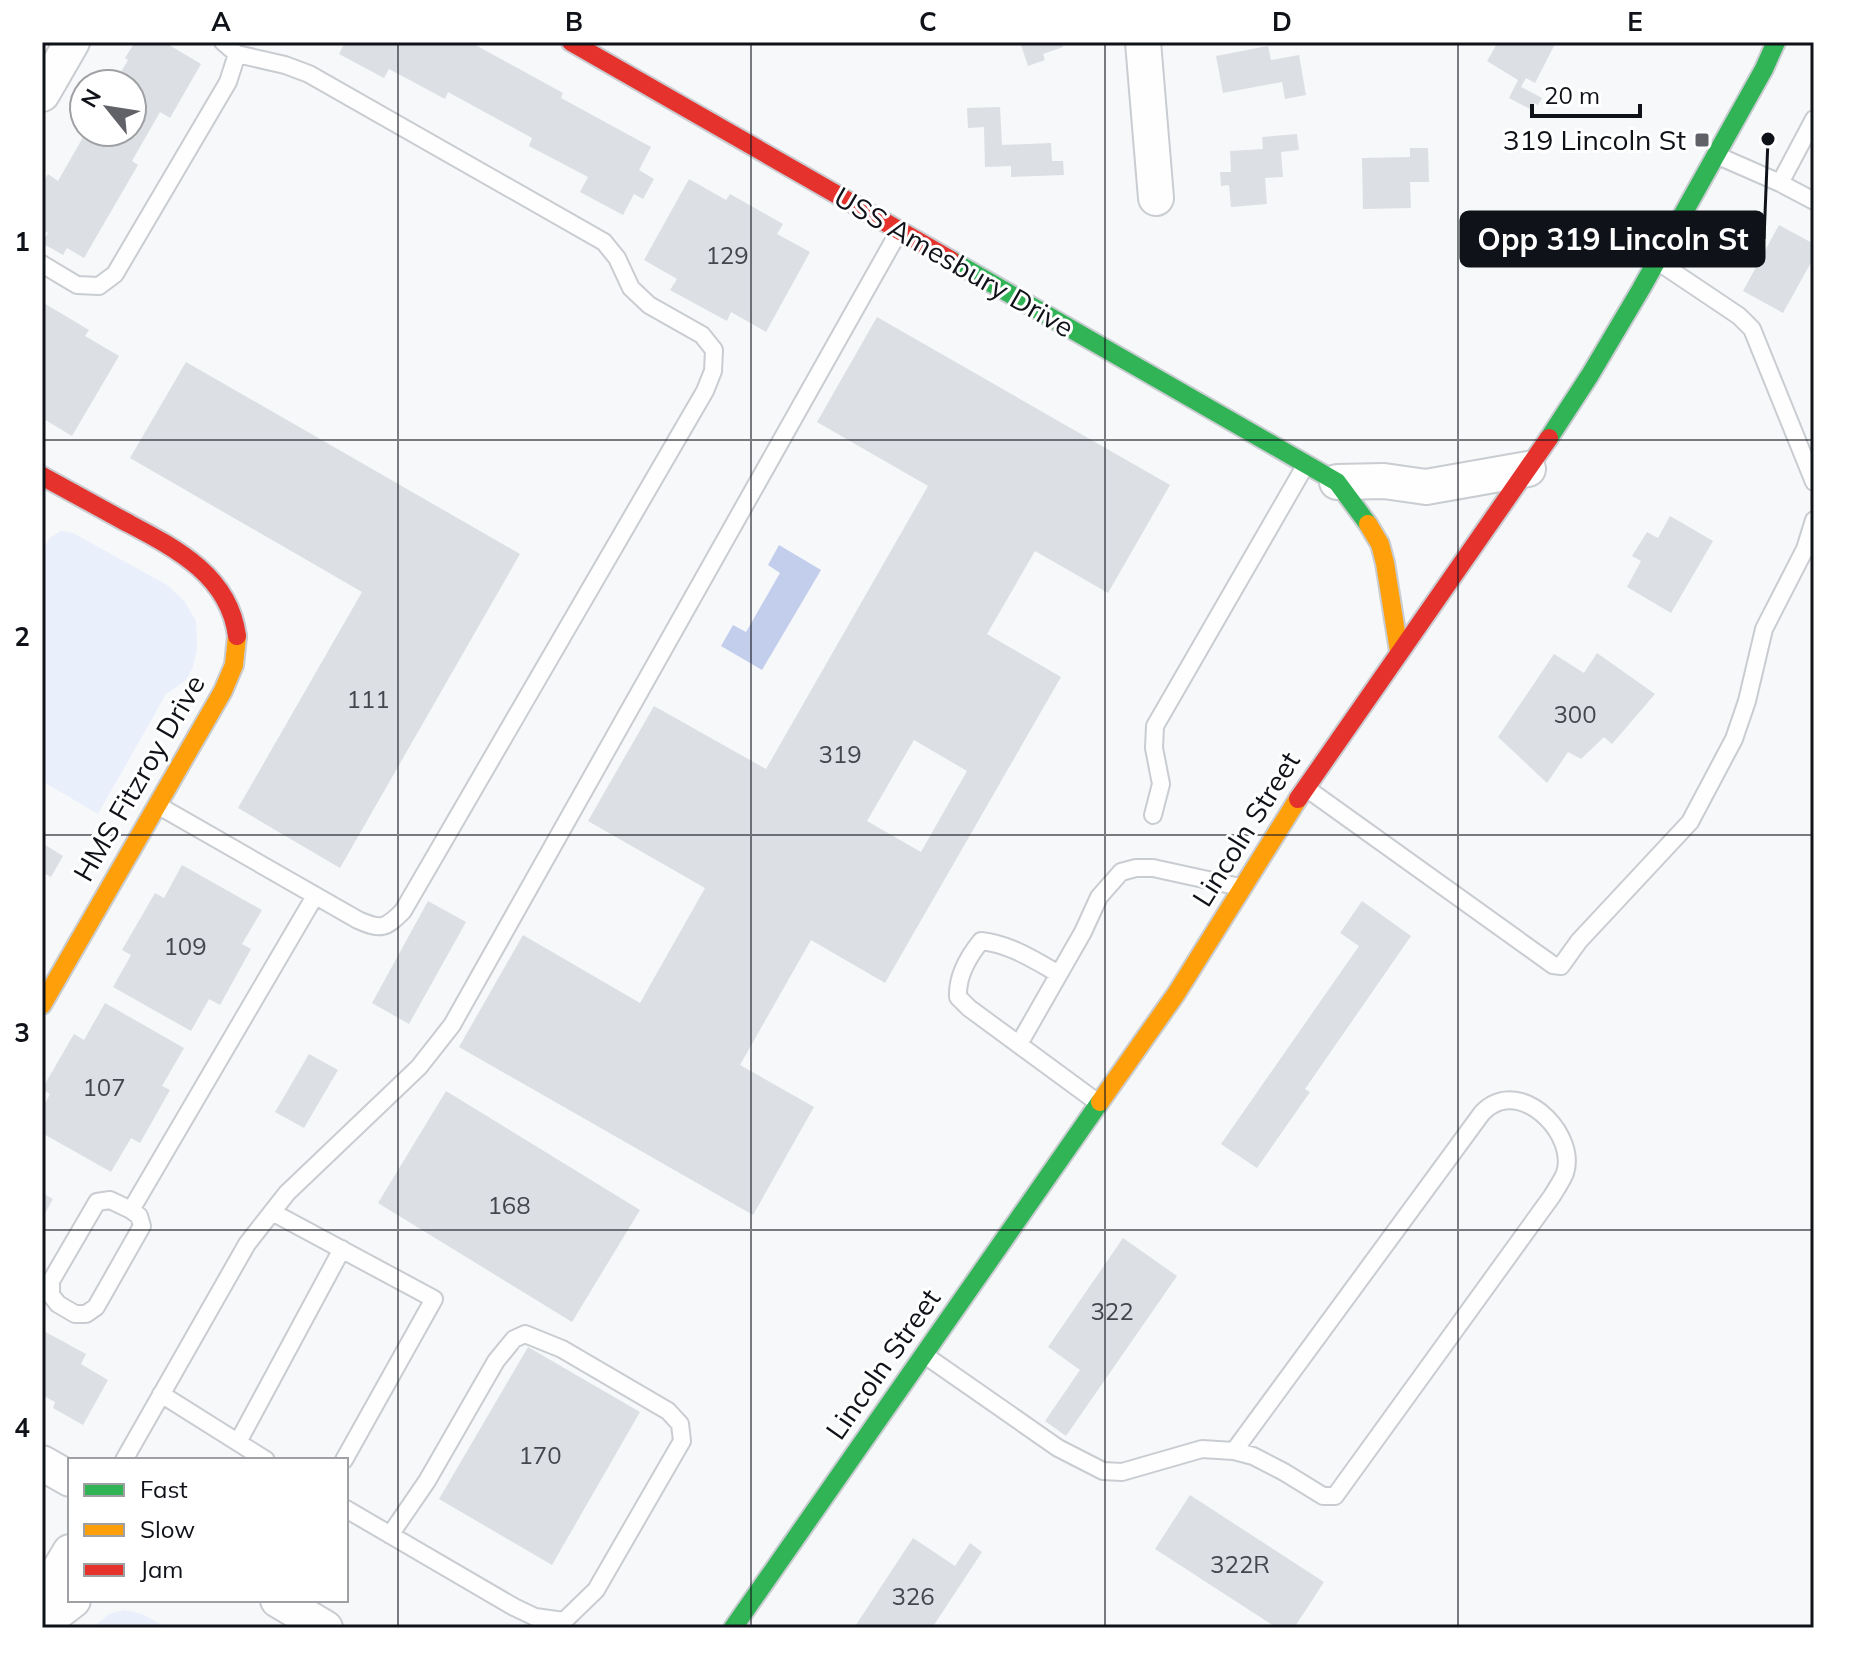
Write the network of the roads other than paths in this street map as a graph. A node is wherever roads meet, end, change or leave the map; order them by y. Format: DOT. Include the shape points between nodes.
graph roads {
  1 [pos="72,42"];
  2 [pos="223,42"];
  3 [pos="571,42"];
  4 [pos="1143,42"];
  5 [pos="1793,42"];
  6 [pos="237,54"];
  7 [pos="1770,56"];
  8 [pos="42,94"];
  9 [pos="1814,119"];
  10 [pos="1716,155"];
  11 [pos="1780,183"];
  12 [pos="1156,198"];
  13 [pos="1814,201"];
  14 [pos="900,230"];
  15 [pos="1657,261"];
  16 [pos="42,264"];
  17 [pos="1305,465"];
  18 [pos="1528,469"];
  19 [pos="42,476"];
  20 [pos="1337,482"];
  21 [pos="1814,482"];
  22 [pos="1814,520"];
  23 [pos="1399,651"];
  24 [pos="1305,787"];
  25 [pos="158,806"];
  26 [pos="1153,815"];
  27 [pos="1242,888"];
  28 [pos="315,896"];
  29 [pos="1059,974"];
  30 [pos="42,1005"];
  31 [pos="1019,1044"];
  32 [pos="1099,1104"];
  33 [pos="131,1210"];
  34 [pos="272,1212"];
  35 [pos="342,1249"];
  36 [pos="925,1355"];
  37 [pos="161,1394"];
  38 [pos="238,1442"];
  39 [pos="1234,1451"];
  40 [pos="125,1458"];
  41 [pos="263,1458"];
  42 [pos="345,1458"];
  43 [pos="42,1463"];
  44 [pos="68,1478"];
  45 [pos="348,1510"];
  46 [pos="390,1535"];
  47 [pos="68,1555"];
  48 [pos="42,1599"];
  49 [pos="70,1602"];
  50 [pos="281,1602"];
  51 [pos="42,1624"];
  52 [pos="325,1628"];
  53 [pos="733,1628"];
  1 -- 8 [label="street"];
  2 -- 6 [label="lane"];
  3 -- 14 [label="main road, USS Amesbury Drive"];
  4 -- 12 [label="street"];
  5 -- 7 [label="street"];
  6 -- 16 [label="lane" via="228,82 115,274 99,286 77,285"];
  6 -- 28 [label="lane" via="309,74 604,242 631,288 649,305 702,335 714,350 705,391 403,911 389,925 377,928"];
  7 -- 10 [label="main road, Lincoln Street"];
  9 -- 11 [label="lane"];
  10 -- 11 [label="lane"];
  10 -- 15 [label="main road, Lincoln Street"];
  11 -- 13 [label="lane"];
  14 -- 17 [label="main road, USS Amesbury Drive"];
  14 -- 34 [label="lane" via="452,1025 419,1067"];
  15 -- 18 [label="main road, Lincoln Street"];
  15 -- 21 [label="lane" via="1752,329"];
  17 -- 20 [label="main road, USS Amesbury Drive"];
  17 -- 26 [label="lane" via="1155,726 1161,784"];
  18 -- 20 [label="street, USS Amesbury Drive" via="1426,487"];
  18 -- 23 [label="main road, Lincoln Street"];
  19 -- 25 [label="main road, HMS Fitzroy Drive" via="170,546 214,582 229,604 237,633 234,665"];
  20 -- 23 [label="main road, USS Amesbury Drive" via="1380,544"];
  22 -- 24 [label="lane" via="1764,629 1734,739 1690,822 1561,966"];
  23 -- 24 [label="main road, Lincoln Street"];
  24 -- 27 [label="main road, Lincoln Street"];
  25 -- 28 [label="lane"];
  25 -- 30 [label="main road, HMS Fitzroy Drive"];
  27 -- 29 [label="lane" via="1153,868 1121,872 1099,897"];
  27 -- 32 [label="main road, Lincoln Street"];
  28 -- 33 [label="lane"];
  29 -- 31 [label="lane"];
  29 -- 31 [label="lane" via="995,942 981,941 974,949 958,984 958,997"];
  31 -- 32 [label="lane"];
  32 -- 36 [label="main road, Lincoln Street"];
  33 -- 33 [label="lane" via="110,1200 97,1202 51,1281 51,1295 58,1304 75,1314 96,1307 142,1226"];
  34 -- 35 [label="lane"];
  34 -- 37 [label="lane" via="247,1244"];
  35 -- 38 [label="lane"];
  35 -- 42 [label="lane" via="434,1299"];
  36 -- 39 [label="lane" via="1058,1448 1103,1471 1122,1472 1202,1449"];
  36 -- 53 [label="main road, Lincoln Street"];
  37 -- 38 [label="lane"];
  37 -- 40 [label="lane"];
  38 -- 41 [label="lane"];
  39 -- 39 [label="lane" via="1253,1456 1323,1496 1335,1496 1565,1173 1560,1132 1543,1114 1515,1101 1493,1103 1482,1113"];
  43 -- 44 [label="street"];
  45 -- 46 [label="lane"];
  46 -- 46 [label="lane" via="514,1607 564,1621 596,1590 682,1441 680,1424 655,1403 562,1349 525,1334 496,1361"];
  47 -- 48 [label="street"];
  49 -- 51 [label="street"];
  50 -- 52 [label="street"];
}
